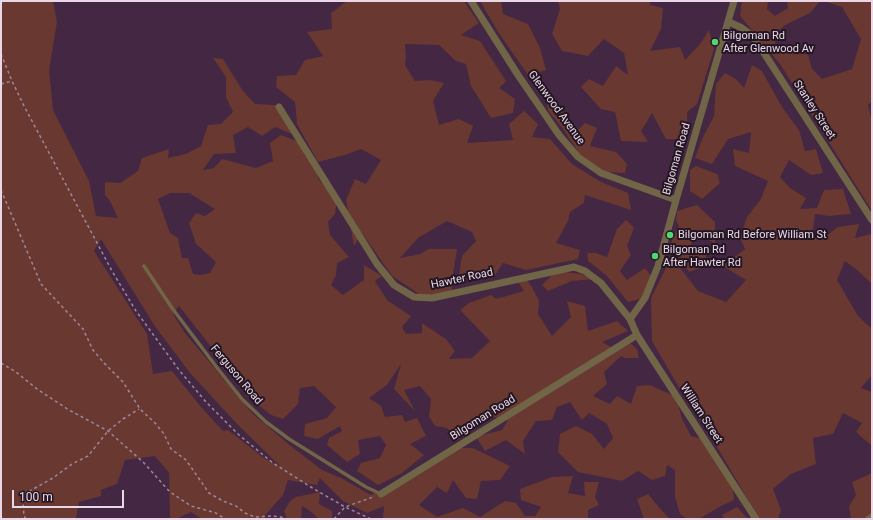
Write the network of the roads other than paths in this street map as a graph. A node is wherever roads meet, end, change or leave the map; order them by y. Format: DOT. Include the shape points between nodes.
graph roads {
  1 [pos="471,1"];
  2 [pos="734,1"];
  3 [pos="729,22"];
  4 [pos="279,107"];
  5 [pos="676,200"];
  6 [pos="872,220"];
  7 [pos="144,266"];
  8 [pos="630,319"];
  9 [pos="637,335"];
  10 [pos="381,494"];
  11 [pos="872,517"];
  12 [pos="756,519"];
  13 [pos="869,519"];
  1 -- 5 [label="street, Glenwood Avenue" via="555,129 578,157 601,172"];
  2 -- 3 [label="street, Bilgoman Road"];
  3 -- 5 [label="street, Bilgoman Road"];
  3 -- 6 [label="street, Stanley Street" via="753,36"];
  4 -- 8 [label="street, Hawter Road" via="377,264 394,286 414,297 432,298 574,266 601,283"];
  5 -- 8 [label="street, Bilgoman Road" via="658,266 645,298"];
  7 -- 10 [label="lane, Ferguson Road" via="172,308 242,399 289,439 360,484"];
  8 -- 9 [label="street, William Street"];
  9 -- 10 [label="street, Bilgoman Road"];
  9 -- 12 [label="street, William Street"];
  11 -- 13 [label="street"];
}
